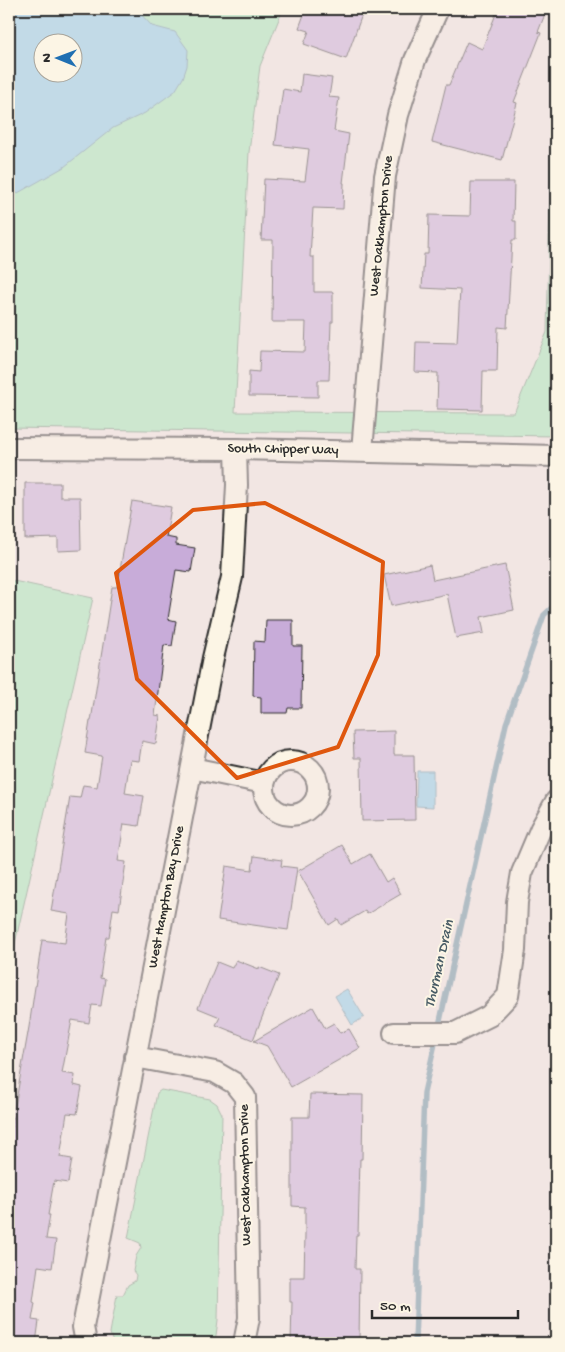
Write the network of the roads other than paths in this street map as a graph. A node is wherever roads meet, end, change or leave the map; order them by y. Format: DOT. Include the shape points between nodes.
graph roads {
  1 [pos="438,9"];
  2 [pos="9,448"];
  3 [pos="236,449"];
  4 [pos="362,451"];
  5 [pos="556,456"];
  6 [pos="192,768"];
  7 [pos="264,783"];
  8 [pos="556,801"];
  9 [pos="394,1033"];
  10 [pos="136,1057"];
  11 [pos="86,1343"];
  12 [pos="244,1343"];
  1 -- 4 [label="street, West Oakhampton Drive" via="415,60 398,115 385,176"];
  2 -- 3 [label="street, South Chipper Way"];
  3 -- 4 [label="street, South Chipper Way"];
  3 -- 6 [label="street, West Hampton Bay Drive" via="232,577"];
  4 -- 5 [label="street, South Chipper Way"];
  6 -- 7 [label="street"];
  6 -- 10 [label="street, West Hampton Bay Drive"];
  8 -- 9 [label="street" via="522,873 517,902 516,950 508,996 489,1016 456,1033"];
  10 -- 11 [label="street, West Hampton Bay Drive" via="83,1327"];
  10 -- 12 [label="street, West Oakhampton Drive" via="214,1072 234,1083 245,1097 249,1318"];
}
